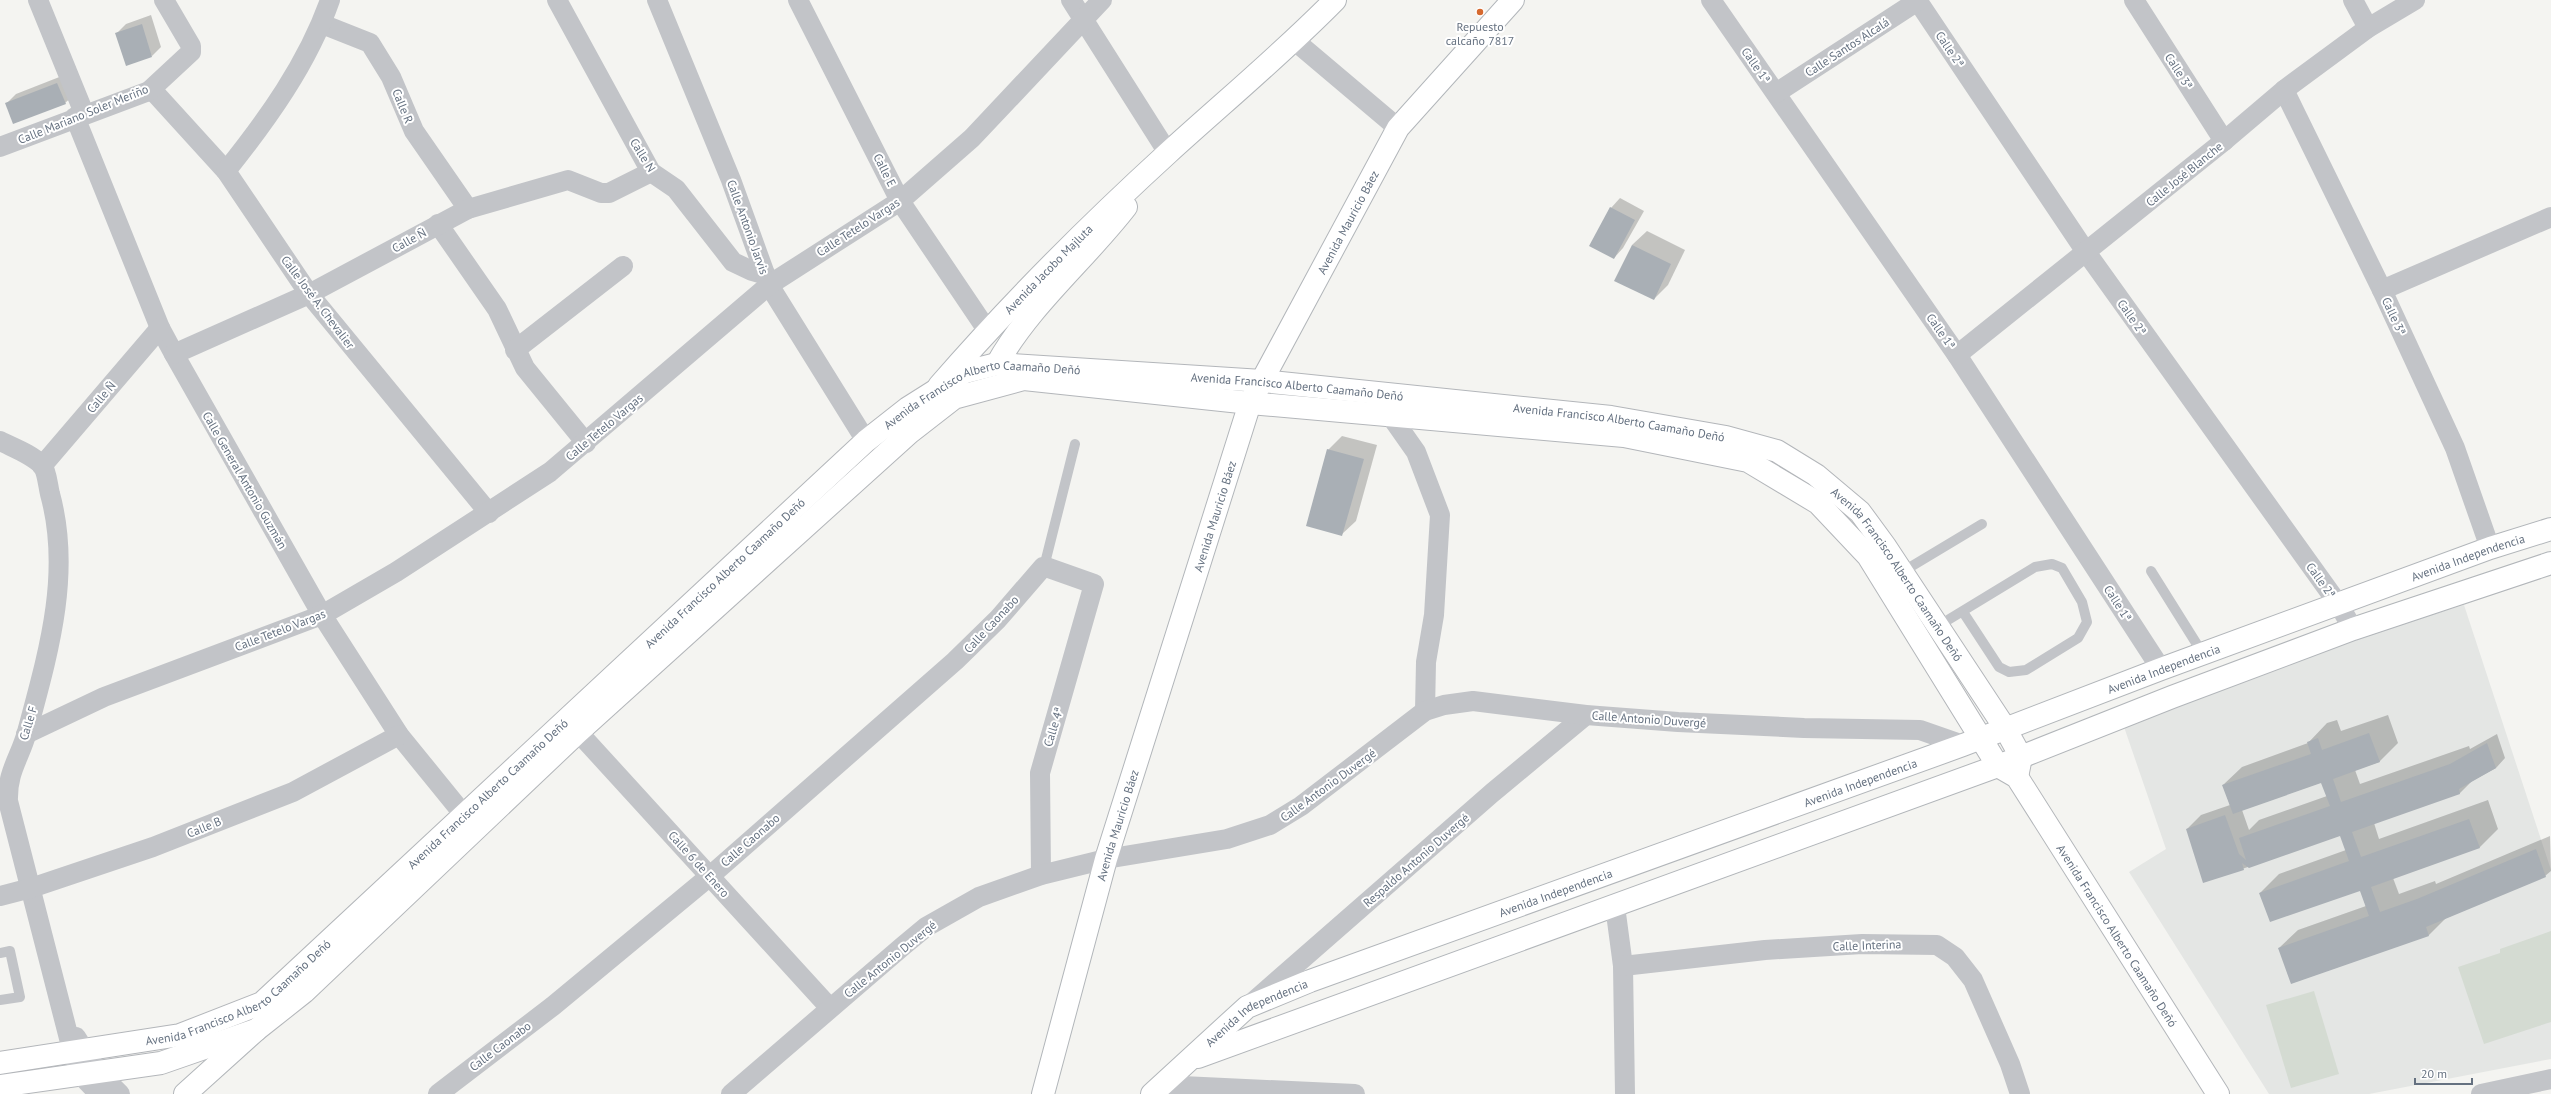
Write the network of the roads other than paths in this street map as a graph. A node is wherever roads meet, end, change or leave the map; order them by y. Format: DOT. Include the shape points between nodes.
graph roads {
  1 [pos="38,0"];
  2 [pos="164,0"];
  3 [pos="330,0"];
  4 [pos="557,0"];
  5 [pos="657,0"];
  6 [pos="798,0"];
  7 [pos="1071,0"];
  8 [pos="1102,0"];
  9 [pos="1335,0"];
  10 [pos="1513,0"];
  11 [pos="1711,0"];
  12 [pos="1918,0"];
  13 [pos="2134,0"];
  14 [pos="2353,0"];
  15 [pos="2415,0"];
  16 [pos="1083,18"];
  17 [pos="322,24"];
  18 [pos="2368,28"];
  19 [pos="1295,41"];
  20 [pos="2284,90"];
  21 [pos="149,91"];
  22 [pos="1776,93"];
  23 [pos="80,115"];
  24 [pos="1398,128"];
  25 [pos="2224,141"];
  26 [pos="0,147"];
  27 [pos="1168,153"];
  28 [pos="226,171"];
  29 [pos="651,172"];
  30 [pos="900,201"];
  31 [pos="468,209"];
  32 [pos="2551,217"];
  33 [pos="438,224"];
  34 [pos="2086,252"];
  35 [pos="623,266"];
  36 [pos="768,280"];
  37 [pos="2382,290"];
  38 [pos="309,294"];
  39 [pos="160,328"];
  40 [pos="987,330"];
  41 [pos="515,350"];
  42 [pos="174,354"];
  43 [pos="1957,355"];
  44 [pos="996,364"];
  45 [pos="1262,381"];
  46 [pos="935,391"];
  47 [pos="1250,403"];
  48 [pos="1390,415"];
  49 [pos="0,441"];
  50 [pos="866,441"];
  51 [pos="586,443"];
  52 [pos="1076,444"];
  53 [pos="42,466"];
  54 [pos="489,513"];
  55 [pos="1982,524"];
  56 [pos="2551,529"];
  57 [pos="2490,548"];
  58 [pos="2551,563"];
  59 [pos="1044,566"];
  60 [pos="2151,571"];
  61 [pos="1902,572"];
  62 [pos="2338,605"];
  63 [pos="1963,612"];
  64 [pos="322,615"];
  65 [pos="1938,626"];
  66 [pos="2353,629"];
  67 [pos="2203,654"];
  68 [pos="2161,669"];
  69 [pos="1425,711"];
  70 [pos="1586,715"];
  71 [pos="572,727"];
  72 [pos="2005,728"];
  73 [pos="26,734"];
  74 [pos="399,734"];
  75 [pos="1972,741"];
  76 [pos="1998,766"];
  77 [pos="2019,767"];
  78 [pos="464,815"];
  79 [pos="1106,859"];
  80 [pos="1041,875"];
  81 [pos="710,876"];
  82 [pos="31,888"];
  83 [pos="0,896"];
  84 [pos="1615,906"];
  85 [pos="0,953"];
  86 [pos="1623,966"];
  87 [pos="0,1000"];
  88 [pos="1247,1007"];
  89 [pos="830,1008"];
  90 [pos="256,1030"];
  91 [pos="78,1049"];
  92 [pos="1185,1061"];
  93 [pos="0,1063"];
  94 [pos="90,1073"];
  95 [pos="2551,1079"];
  96 [pos="0,1086"];
  97 [pos="1157,1089"];
  98 [pos="99,1094"];
  99 [pos="120,1094"];
  100 [pos="185,1094"];
  101 [pos="438,1094"];
  102 [pos="731,1094"];
  103 [pos="1043,1094"];
  104 [pos="1355,1094"];
  105 [pos="1625,1094"];
  106 [pos="2020,1094"];
  107 [pos="2218,1094"];
  108 [pos="2481,1094"];
  1 -- 23 [label="street, Calle General Antonio Guzmán"];
  2 -- 21 [label="street, Calle Mariano Soler Meriño" via="191,46 191,52"];
  3 -- 17 [label="street"];
  4 -- 29 [label="street, Calle N"];
  5 -- 36 [label="street, Calle Antonio Jarvis" via="702,107"];
  6 -- 30 [label="street, Calle E"];
  7 -- 16 [label="street"];
  8 -- 16 [label="street, Calle Tetelo Vargas"];
  9 -- 19 [label="main road, Avenida Jacobo Majluta"];
  10 -- 24 [label="main road, Avenida Mauricio Báez"];
  11 -- 22 [label="street, Calle 1ª"];
  12 -- 22 [label="street, Calle Santos Alcalá"];
  12 -- 34 [label="street, Calle 2ª"];
  13 -- 25 [label="street, Calle 3ª"];
  14 -- 18 [label="street"];
  15 -- 18 [label="street, Calle José Blanche"];
  16 -- 27 [label="street"];
  16 -- 30 [label="street, Calle Tetelo Vargas" via="972,138"];
  17 -- 28 [label="street" via="305,57 256,133"];
  17 -- 31 [label="street, Calle R" via="370,43 391,77 414,131"];
  18 -- 20 [label="street, Calle José Blanche"];
  19 -- 24 [label="street"];
  19 -- 27 [label="main road, Avenida Jacobo Majluta"];
  20 -- 25 [label="street, Calle José Blanche"];
  20 -- 37 [label="street, Calle 3ª"];
  21 -- 23 [label="street, Calle Mariano Soler Meriño"];
  21 -- 28 [label="street, Calle José A. Chevalier" via="155,93"];
  22 -- 43 [label="street, Calle 1ª"];
  23 -- 26 [label="street, Calle Mariano Soler Meriño"];
  23 -- 39 [label="street, Calle General Antonio Guzmán"];
  24 -- 45 [label="main road, Avenida Mauricio Báez"];
  25 -- 34 [label="street, Calle José Blanche"];
  27 -- 40 [label="main road, Avenida Jacobo Majluta" via="1086,229"];
  27 -- 44 [label="main road, Avenida Jacobo Majluta" via="1104,236 1019,328"];
  28 -- 38 [label="street, Calle José A. Chevalier"];
  29 -- 31 [label="street, Calle Ñ" via="609,193 601,193 568,180"];
  29 -- 36 [label="street, Calle N" via="676,189 733,262"];
  30 -- 36 [label="street, Calle Tetelo Vargas"];
  30 -- 40 [label="street, Calle E"];
  31 -- 33 [label="street, Calle Ñ"];
  32 -- 37 [label="street"];
  33 -- 38 [label="street, Calle Ñ"];
  33 -- 41 [label="street" via="498,309"];
  34 -- 43 [label="street, Calle José Blanche"];
  34 -- 62 [label="street, Calle 2ª"];
  35 -- 41 [label="street"];
  36 -- 50 [label="street, Calle Antonio Jarvis"];
  36 -- 51 [label="street, Calle Tetelo Vargas"];
  37 -- 57 [label="street, Calle 3ª" via="2455,448"];
  38 -- 42 [label="street, Calle Ñ"];
  38 -- 54 [label="street, Calle José A. Chevalier"];
  39 -- 42 [label="street, Calle General Antonio Guzmán"];
  39 -- 53 [label="street, Calle Ñ"];
  40 -- 46 [label="main road, Avenida Jacobo Majluta"];
  41 -- 51 [label="street" via="525,368"];
  42 -- 64 [label="street, Calle General Antonio Guzmán"];
  43 -- 68 [label="street, Calle 1ª"];
  44 -- 45 [label="main road, Avenida Francisco Alberto Caamaño Deñó"];
  44 -- 46 [label="main road, Avenida Francisco Alberto Caamaño Deñó" via="965,372"];
  45 -- 47 [label="main road, Avenida Mauricio Báez"];
  45 -- 61 [label="main road, Avenida Francisco Alberto Caamaño Deñó" via="1611,417 1726,437 1777,450 1816,475 1860,512"];
  46 -- 50 [label="main road, Avenida Francisco Alberto Caamaño Deñó" via="908,408"];
  47 -- 48 [label="main road, Avenida Francisco Alberto Caamaño Deñó"];
  47 -- 71 [label="main road, Avenida Francisco Alberto Caamaño Deñó" via="1024,379 954,398 909,433"];
  47 -- 79 [label="main road, Avenida Mauricio Báez"];
  48 -- 69 [label="street" via="1416,452 1440,515 1434,615 1426,662"];
  48 -- 75 [label="main road, Avenida Francisco Alberto Caamaño Deñó" via="1624,436 1748,461 1818,504 1868,556"];
  49 -- 53 [label="street" via="26,454"];
  50 -- 71 [label="main road, Avenida Francisco Alberto Caamaño Deñó"];
  51 -- 54 [label="street, Calle Tetelo Vargas" via="550,472"];
  52 -- 59 [label="lane"];
  53 -- 73 [label="street, Calle F" via="54,509 60,555 59,598"];
  54 -- 64 [label="street, Calle Tetelo Vargas"];
  55 -- 61 [label="lane"];
  56 -- 57 [label="main road, Avenida Independencia"];
  57 -- 62 [label="main road, Avenida Independencia"];
  58 -- 66 [label="main road"];
  59 -- 80 [label="street, Calle 4ª" via="1093,583 1040,773"];
  59 -- 81 [label="street, Calle Caonabo" via="955,662"];
  60 -- 67 [label="lane"];
  61 -- 65 [label="main road, Avenida Francisco Alberto Caamaño Deñó"];
  62 -- 66 [label="street, Calle 2ª"];
  62 -- 67 [label="main road, Avenida Independencia"];
  63 -- 63 [label="lane" via="1999,666 2009,672 2026,670 2078,638 2087,622 2082,602 2062,568 2052,564 2036,567"];
  63 -- 65 [label="lane"];
  64 -- 73 [label="street, Calle Tetelo Vargas" via="104,697"];
  64 -- 74 [label="street, Calle General Antonio Guzmán"];
  65 -- 72 [label="main road, Avenida Francisco Alberto Caamaño Deñó"];
  66 -- 77 [label="main road" via="2172,697"];
  67 -- 68 [label="main road, Avenida Independencia"];
  68 -- 72 [label="main road, Avenida Independencia"];
  69 -- 70 [label="street, Calle Antonio Duvergé" via="1473,701"];
  69 -- 79 [label="street, Calle Antonio Duvergé" via="1301,806 1270,826 1227,839"];
  70 -- 75 [label="street, Calle Antonio Duvergé" via="1804,728 1920,730"];
  70 -- 88 [label="street, Respaldo Antonio Duvergé" via="1492,793"];
  71 -- 78 [label="main road, Avenida Francisco Alberto Caamaño Deñó"];
  71 -- 81 [label="street, Calle 6 de Enero"];
  71 -- 90 [label="main road, Avenida Francisco Alberto Caamaño Deñó" via="304,992"];
  72 -- 75 [label="main road, Avenida Independencia"];
  72 -- 77 [label="main road, Avenida Francisco Alberto Caamaño Deñó"];
  73 -- 82 [label="street, Calle F" via="11,768 8,801"];
  74 -- 78 [label="street, Calle General Antonio Guzmán"];
  74 -- 82 [label="street, Calle B" via="293,792 153,847"];
  75 -- 76 [label="main road, Avenida Francisco Alberto Caamaño Deñó"];
  75 -- 88 [label="main road, Avenida Independencia" via="1310,981"];
  76 -- 77 [label="main road, Avenida Francisco Alberto Caamaño Deñó"];
  76 -- 84 [label="main road, Avenida Independencia"];
  77 -- 107 [label="main road, Avenida Francisco Alberto Caamaño Deñó"];
  78 -- 91 [label="main road, Avenida Francisco Alberto Caamaño Deñó" via="262,1003 180,1035"];
  79 -- 80 [label="street, Calle Antonio Duvergé"];
  79 -- 103 [label="main road, Avenida Mauricio Báez"];
  80 -- 89 [label="street, Calle Antonio Duvergé" via="979,897 926,927"];
  81 -- 89 [label="street, Calle 6 de Enero"];
  81 -- 101 [label="street, Calle Caonabo" via="553,1006"];
  82 -- 83 [label="street, Calle B"];
  82 -- 91 [label="street, Calle F" via="67,1024"];
  84 -- 86 [label="street"];
  84 -- 92 [label="main road, Avenida Independencia"];
  85 -- 87 [label="lane" via="10,952 20,997"];
  86 -- 105 [label="street"];
  86 -- 106 [label="street, Calle Interina" via="1772,950 1862,944 1937,945 1955,957 1973,980 2010,1064"];
  88 -- 92 [label="main road, Avenida Independencia"];
  89 -- 102 [label="street, Calle Antonio Duvergé"];
  90 -- 94 [label="main road, Avenida Francisco Alberto Caamaño Deñó" via="161,1063"];
  90 -- 100 [label="main road"];
  91 -- 93 [label="main road, Avenida Francisco Alberto Caamaño Deñó"];
  91 -- 94 [label="street, Calle F"];
  92 -- 97 [label="main road, Avenida Independencia"];
  94 -- 96 [label="main road, Avenida Francisco Alberto Caamaño Deñó"];
  94 -- 98 [label="street"];
  94 -- 99 [label="street"];
  95 -- 108 [label="street"];
  97 -- 104 [label="street"];
}
